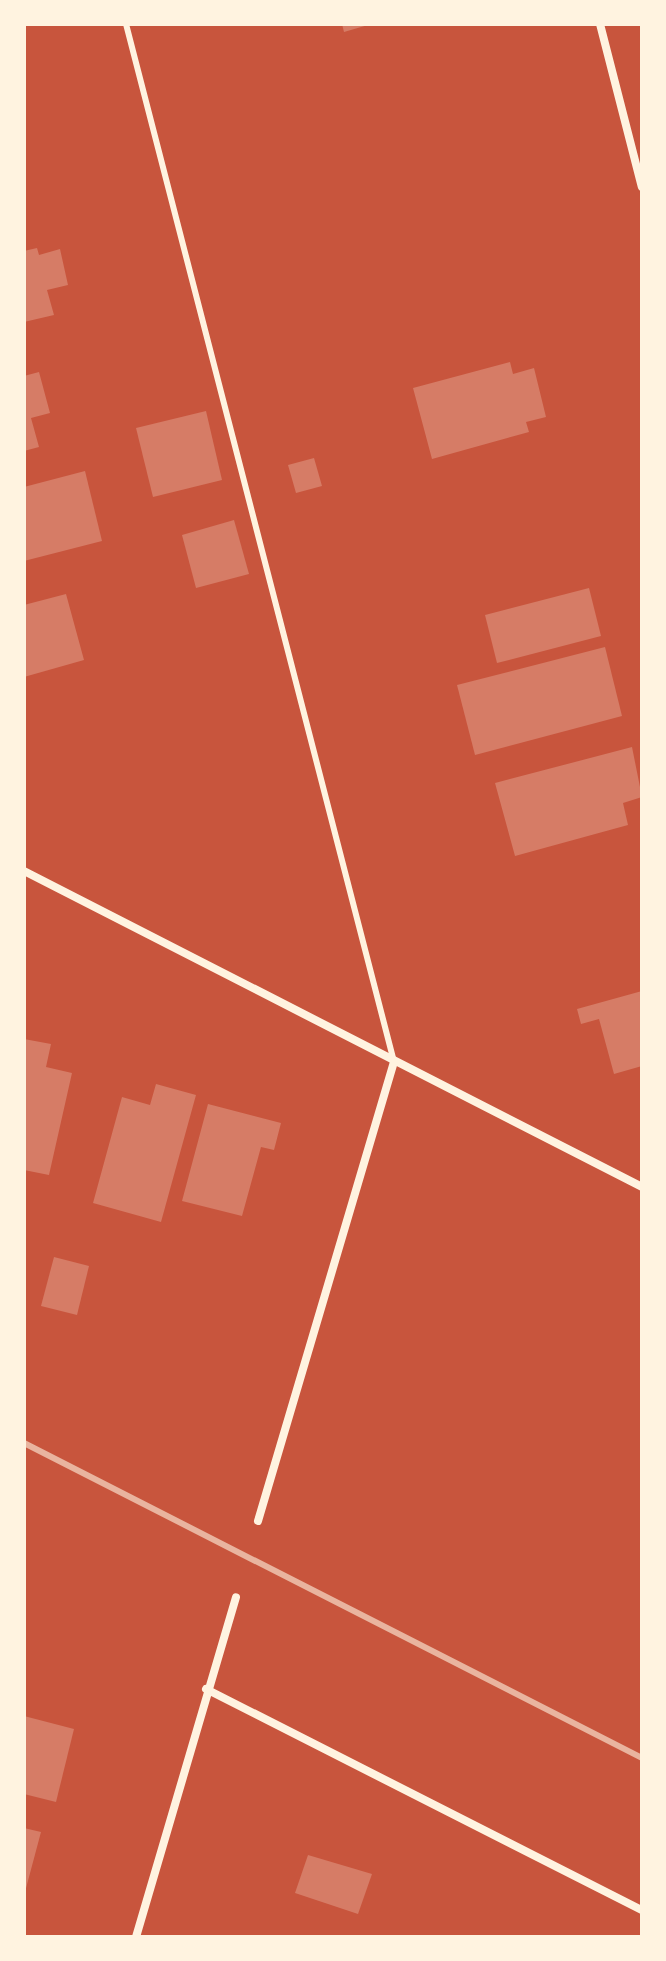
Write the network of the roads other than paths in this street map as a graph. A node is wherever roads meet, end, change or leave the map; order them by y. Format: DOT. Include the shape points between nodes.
graph roads {
  1 [pos="126,24"];
  2 [pos="600,24"];
  3 [pos="642,187"];
  4 [pos="24,871"];
  5 [pos="394,1062"];
  6 [pos="642,1187"];
  7 [pos="258,1521"];
  8 [pos="236,1597"];
  9 [pos="206,1689"];
  10 [pos="642,1910"];
  11 [pos="136,1937"];
  1 -- 5 [label="lane"];
  2 -- 3 [label="street"];
  4 -- 5 [label="street"];
  5 -- 6 [label="street"];
  5 -- 7 [label="street"];
  8 -- 9 [label="street"];
  9 -- 10 [label="street"];
  9 -- 11 [label="street"];
}
